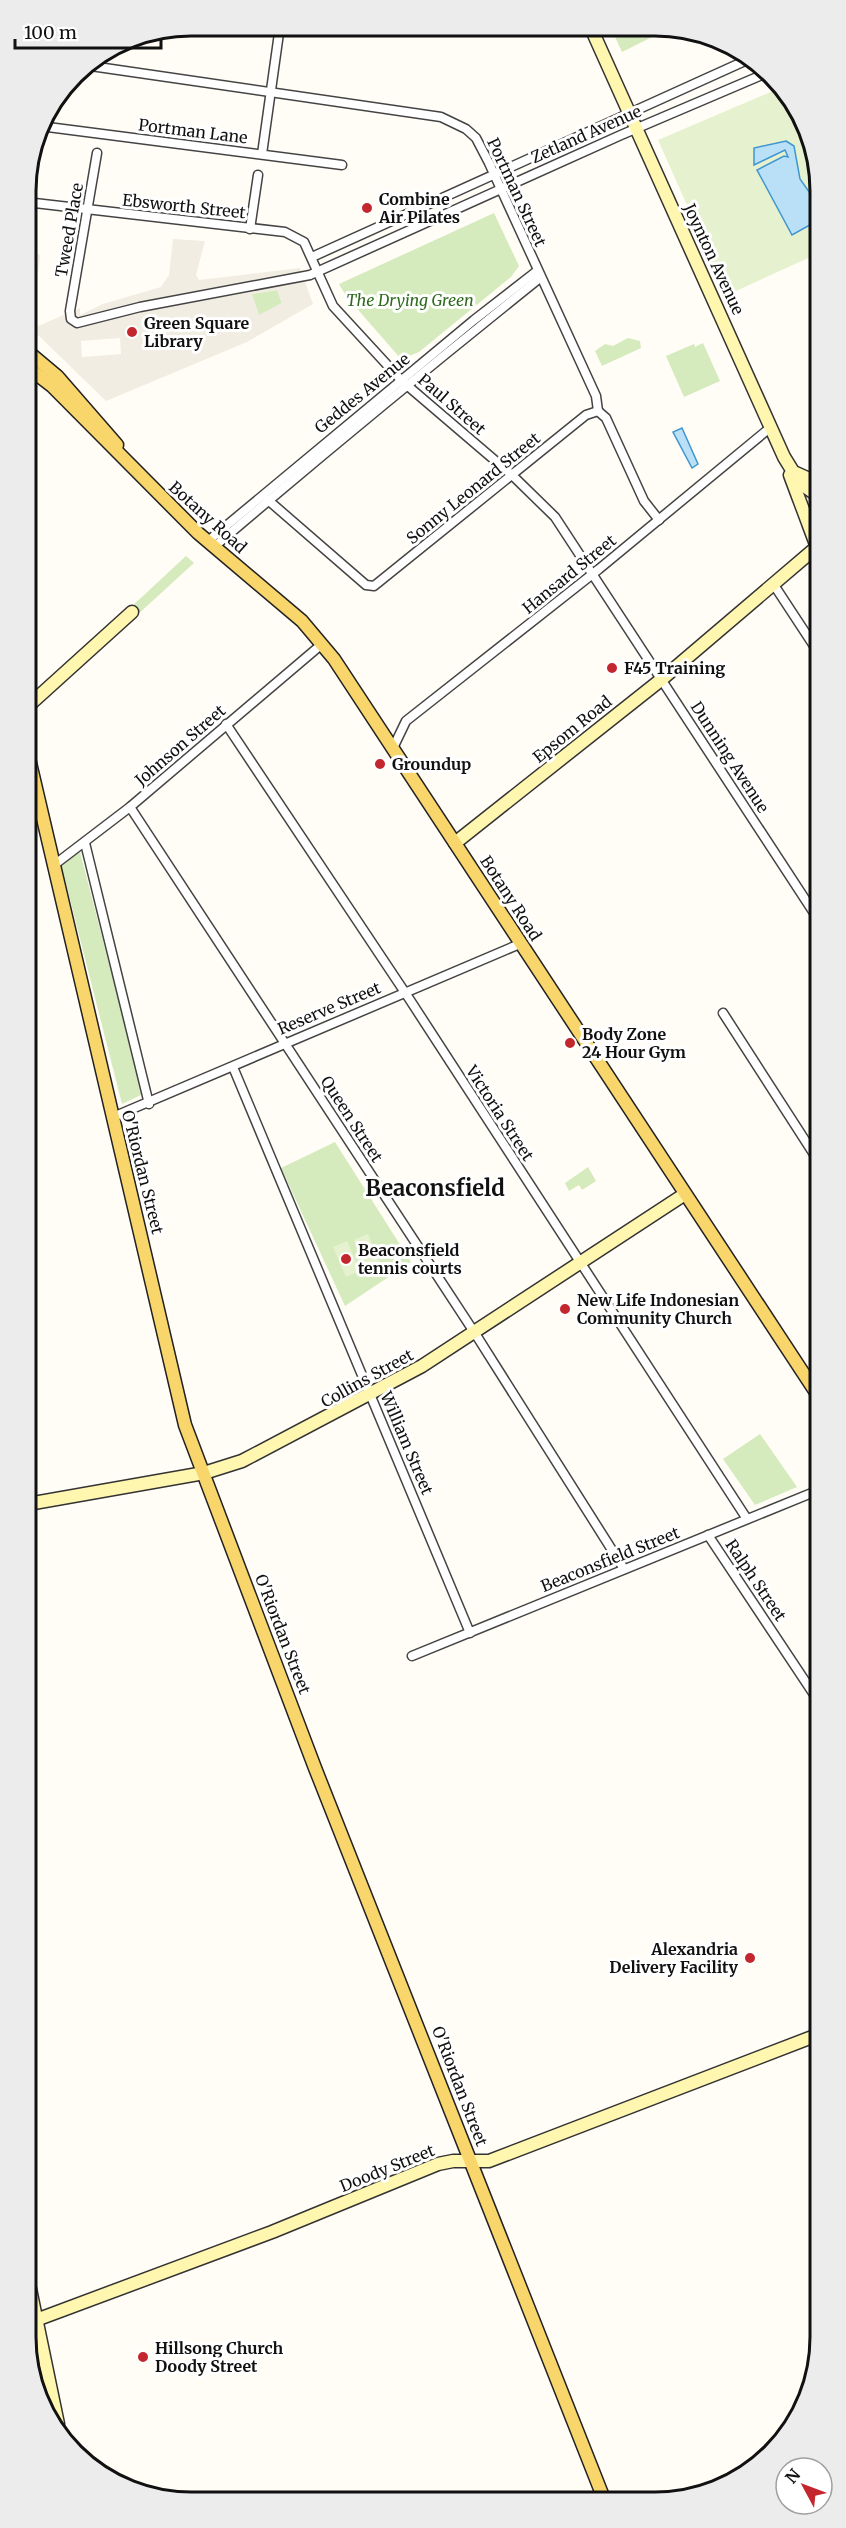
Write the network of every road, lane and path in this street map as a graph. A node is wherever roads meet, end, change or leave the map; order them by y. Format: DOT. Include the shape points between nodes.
graph roads {
  1 [pos="278,36"];
  2 [pos="595,36"];
  3 [pos="741,63"];
  4 [pos="98,67"];
  5 [pos="759,76"];
  6 [pos="270,92"];
  7 [pos="629,114"];
  8 [pos="50,127"];
  9 [pos="636,128"];
  10 [pos="97,153"];
  11 [pos="262,154"];
  12 [pos="342,165"];
  13 [pos="494,173"];
  14 [pos="258,175"];
  15 [pos="502,188"];
  16 [pos="36,203"];
  17 [pos="87,211"];
  18 [pos="250,229"];
  19 [pos="312,257"];
  20 [pos="318,272"];
  21 [pos="539,274"];
  22 [pos="70,311"];
  23 [pos="36,359"];
  24 [pos="36,374"];
  25 [pos="405,383"];
  26 [pos="598,411"];
  27 [pos="771,427"];
  28 [pos="784,457"];
  29 [pos="125,459"];
  30 [pos="792,471"];
  31 [pos="512,475"];
  32 [pos="810,479"];
  33 [pos="810,490"];
  34 [pos="268,500"];
  35 [pos="659,520"];
  36 [pos="558,521"];
  37 [pos="810,528"];
  38 [pos="212,544"];
  39 [pos="810,553"];
  40 [pos="593,574"];
  41 [pos="774,585"];
  42 [pos="132,612"];
  43 [pos="810,640"];
  44 [pos="322,644"];
  45 [pos="662,679"];
  46 [pos="36,699"];
  47 [pos="226,724"];
  48 [pos="393,748"];
  49 [pos="36,788"];
  50 [pos="130,807"];
  51 [pos="85,843"];
  52 [pos="455,843"];
  53 [pos="54,865"];
  54 [pos="810,907"];
  55 [pos="522,943"];
  56 [pos="405,992"];
  57 [pos="723,1013"];
  58 [pos="286,1042"];
  59 [pos="233,1067"];
  60 [pos="149,1104"];
  61 [pos="113,1117"];
  62 [pos="810,1148"];
  63 [pos="685,1194"];
  64 [pos="579,1262"];
  65 [pos="473,1331"];
  66 [pos="808,1381"];
  67 [pos="810,1384"];
  68 [pos="371,1395"];
  69 [pos="204,1473"];
  70 [pos="810,1494"];
  71 [pos="36,1503"];
  72 [pos="747,1519"];
  73 [pos="708,1535"];
  74 [pos="624,1569"];
  75 [pos="470,1633"];
  76 [pos="412,1656"];
  77 [pos="810,1688"];
  78 [pos="810,2038"];
  79 [pos="471,2161"];
  80 [pos="36,2320"];
  81 [pos="55,2412"];
  82 [pos="601,2492"];
  1 -- 6 [label="street"];
  2 -- 7 [label="street, Joynton Avenue"];
  3 -- 7 [label="street, Zetland Avenue"];
  4 -- 6 [label="street, Portman Street"];
  5 -- 9 [label="street, Zetland Avenue"];
  6 -- 11 [label="street"];
  6 -- 13 [label="street, Portman Street" via="456,122 476,138"];
  7 -- 9 [label="street, Joynton Avenue"];
  7 -- 13 [label="street, Zetland Avenue"];
  8 -- 11 [label="street, Portman Lane"];
  9 -- 15 [label="street, Zetland Avenue"];
  9 -- 27 [label="street, Joynton Avenue"];
  10 -- 17 [label="street, Tweed Place"];
  11 -- 12 [label="street, Portman Lane"];
  13 -- 15 [label="street, Portman Street"];
  13 -- 19 [label="street, Zetland Avenue"];
  14 -- 18 [label="street"];
  15 -- 20 [label="street, Zetland Avenue"];
  15 -- 21 [label="street, Portman Street"];
  16 -- 17 [label="street, Ebsworth Street"];
  17 -- 18 [label="street, Ebsworth Street"];
  17 -- 22 [label="street, Tweed Place"];
  18 -- 19 [label="street, Ebsworth Street" via="297,236"];
  19 -- 20 [label="street, Ebsworth Street"];
  20 -- 22 [label="street, Zetland Avenue" via="79,322 71,319"];
  20 -- 25 [label="street, Paul Street" via="333,306"];
  21 -- 25 [label="street, Geddes Avenue"];
  21 -- 26 [label="street, Portman Street" via="596,396"];
  23 -- 29 [label="main road, Botany Road" via="105,429"];
  24 -- 29 [label="main road, Botany Road"];
  25 -- 31 [label="street, Paul Street"];
  25 -- 34 [label="street, Geddes Avenue"];
  25 -- 38 [label="street, Geddes Avenue"];
  26 -- 31 [label="street, Sonny Leonard Street" via="586,415"];
  26 -- 35 [label="street, Portman Street" via="606,418 646,504"];
  27 -- 28 [label="street, Joynton Avenue"];
  27 -- 35 [label="street, Hansard Street"];
  28 -- 30 [label="street, Joynton Avenue"];
  28 -- 37 [label="street"];
  29 -- 38 [label="main road, Botany Road"];
  30 -- 32 [label="street"];
  30 -- 33 [label="street, Joynton Avenue"];
  31 -- 34 [label="street, Sonny Leonard Street" via="372,586 366,585"];
  31 -- 36 [label="street, Paul Street"];
  34 -- 38 [label="street, Geddes Avenue"];
  35 -- 40 [label="street, Hansard Street"];
  36 -- 40 [label="street, Dunning Avenue"];
  38 -- 44 [label="main road, Botany Road" via="302,621"];
  39 -- 41 [label="street, Epsom Road"];
  40 -- 45 [label="street, Dunning Avenue"];
  40 -- 48 [label="street, Hansard Street" via="406,721"];
  41 -- 43 [label="street"];
  41 -- 45 [label="street, Epsom Road"];
  42 -- 46 [label="street"];
  44 -- 47 [label="street, Johnson Street"];
  44 -- 48 [label="main road, Botany Road"];
  45 -- 52 [label="street, Epsom Road"];
  45 -- 54 [label="street, Dunning Avenue"];
  47 -- 50 [label="street, Johnson Street"];
  47 -- 56 [label="street, Victoria Street"];
  48 -- 52 [label="main road, Botany Road"];
  49 -- 53 [label="main road, O'Riordan Street"];
  50 -- 51 [label="street, Johnson Street"];
  50 -- 58 [label="street, Queen Street"];
  51 -- 53 [label="street, Johnson Street"];
  51 -- 60 [label="street"];
  52 -- 55 [label="main road, Botany Road"];
  53 -- 61 [label="main road, O'Riordan Street"];
  55 -- 56 [label="street, Reserve Street"];
  55 -- 63 [label="main road, Botany Road"];
  56 -- 58 [label="street, Reserve Street"];
  56 -- 64 [label="street, Victoria Street"];
  57 -- 62 [label="street"];
  58 -- 59 [label="street, Reserve Street"];
  58 -- 65 [label="street, Queen Street"];
  59 -- 60 [label="street, Reserve Street"];
  59 -- 68 [label="street, William Street"];
  60 -- 61 [label="street, Reserve Street"];
  61 -- 69 [label="main road, O'Riordan Street" via="183,1418"];
  63 -- 64 [label="street, Collins Street"];
  63 -- 66 [label="main road, Botany Road"];
  64 -- 65 [label="street, Collins Street"];
  64 -- 72 [label="street, Victoria Street"];
  65 -- 68 [label="street, Collins Street"];
  65 -- 74 [label="street, Queen Street"];
  66 -- 67 [label="main road, Botany Road"];
  68 -- 69 [label="street, Collins Street" via="242,1461"];
  68 -- 75 [label="street, William Street"];
  69 -- 71 [label="street, Collins Street"];
  69 -- 79 [label="main road, O'Riordan Street" via="315,1768"];
  70 -- 72 [label="street, Beaconsfield Street"];
  72 -- 73 [label="street, Beaconsfield Street"];
  73 -- 74 [label="street, Beaconsfield Street"];
  73 -- 77 [label="street, Ralph Street"];
  74 -- 75 [label="street, Beaconsfield Street"];
  75 -- 76 [label="street, Beaconsfield Street"];
  78 -- 79 [label="street, Doody Street" via="489,2161"];
  79 -- 80 [label="street, Doody Street" via="438,2164 272,2232"];
  79 -- 82 [label="main road, O'Riordan Street"];
  80 -- 81 [label="street"];
}
